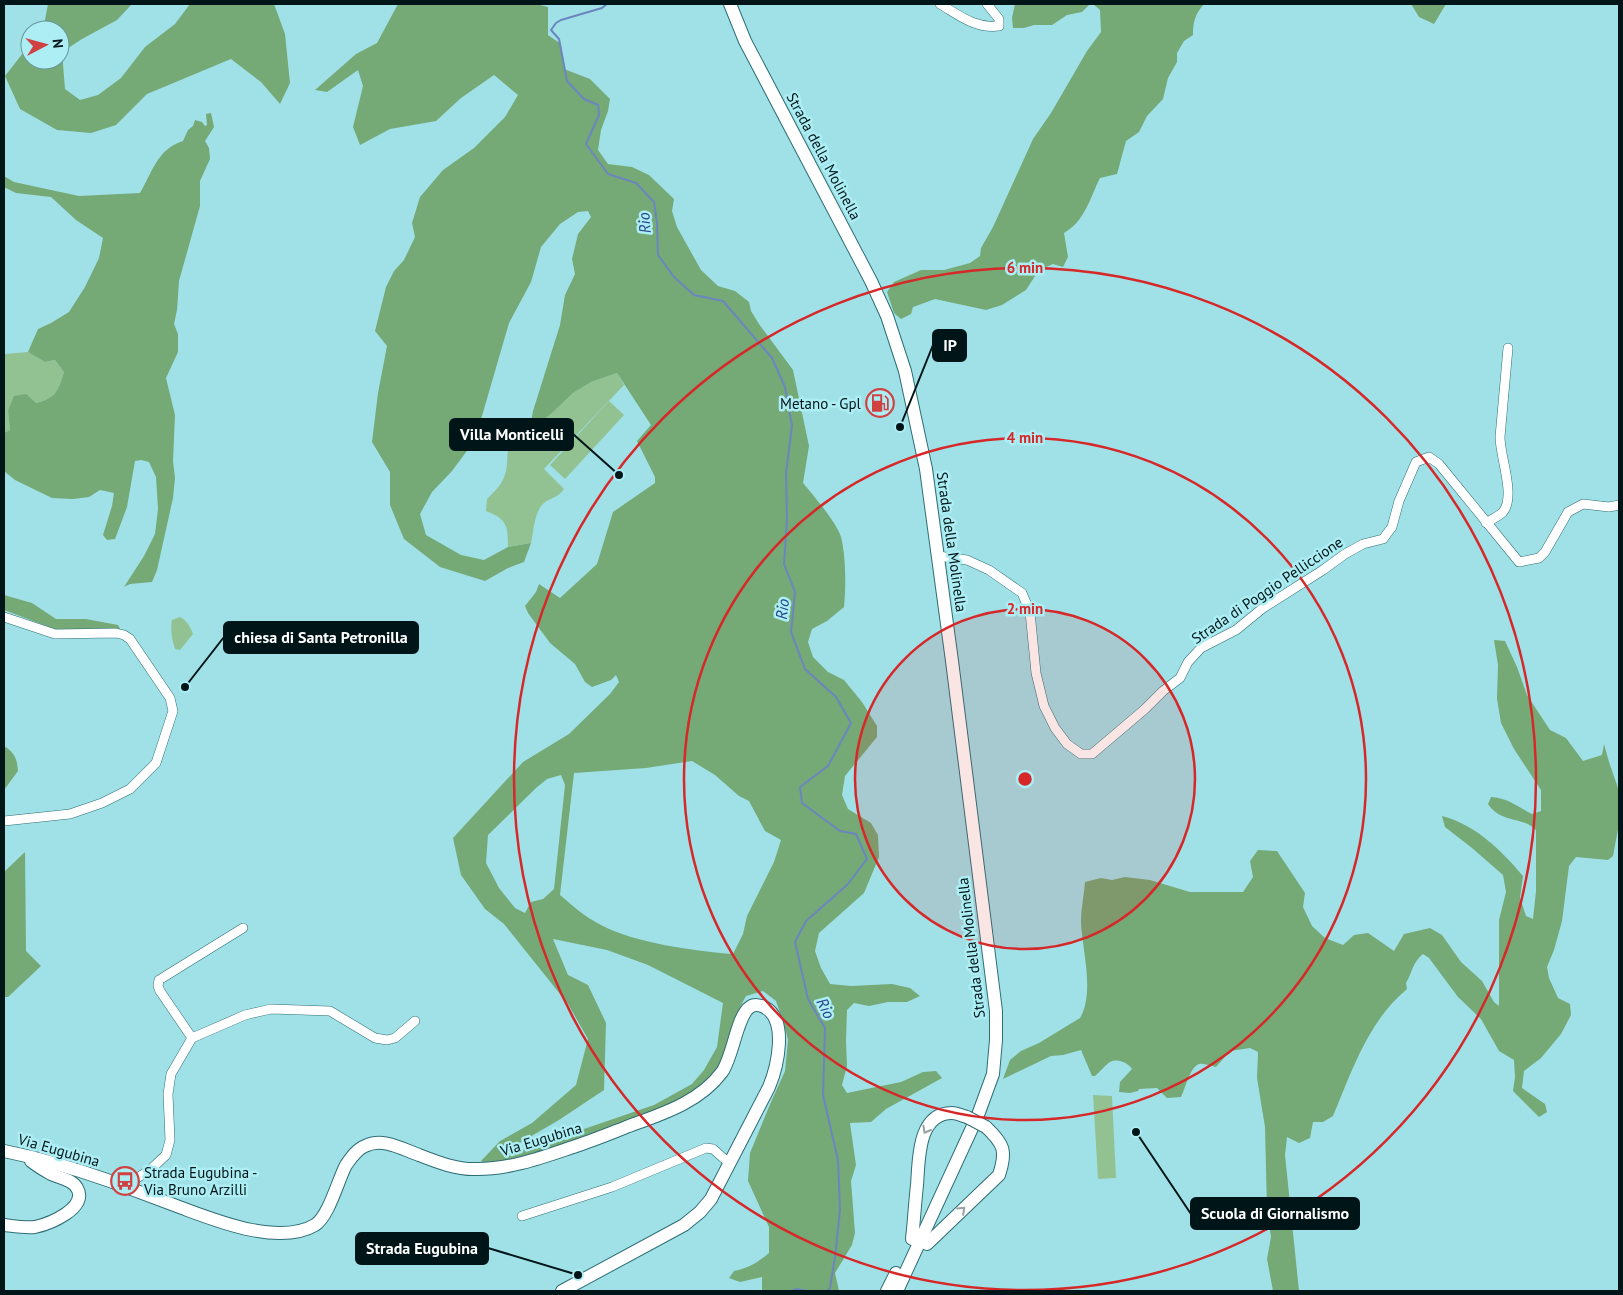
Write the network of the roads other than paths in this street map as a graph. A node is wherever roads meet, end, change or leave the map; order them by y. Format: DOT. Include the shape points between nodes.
graph roads {
  1 [pos="730,4"];
  2 [pos="940,4"];
  3 [pos="987,4"];
  4 [pos="1508,348"];
  5 [pos="1619,506"];
  6 [pos="1486,523"];
  7 [pos="938,556"];
  8 [pos="4,617"];
  9 [pos="4,821"];
  10 [pos="243,928"];
  11 [pos="415,1021"];
  12 [pos="192,1038"];
  13 [pos="4,1151"];
  14 [pos="24,1155"];
  15 [pos="730,1164"];
  16 [pos="954,1166"];
  17 [pos="124,1186"];
  18 [pos="522,1216"];
  19 [pos="4,1225"];
  20 [pos="912,1239"];
  21 [pos="927,1244"];
  22 [pos="890,1290"];
  23 [pos="562,1291"];
  24 [pos="904,1291"];
  1 -- 7 [label="street, Strada della Molinella" via="745,41 887,316 910,392 926,469"];
  2 -- 3 [label="street" via="974,24 998,26 999,18"];
  4 -- 6 [label="street" via="1500,450 1509,497 1503,511"];
  5 -- 6 [label="street, Strada di Poggio Pelliccione" via="1582,504 1568,512 1539,558 1519,562"];
  6 -- 7 [label="street, Strada di Poggio Pelliccione" via="1439,464 1429,457 1416,462 1392,527 1383,539 1363,544 1345,554 1262,608 1236,630 1201,648 1188,662 1180,678 1092,754 1081,754 1067,744 1044,706 1036,673 1030,612 1022,593 989,570 967,560"];
  7 -- 16 [label="street, Strada della Molinella" via="996,1011 993,1074"];
  8 -- 9 [label="street" via="55,634 124,635 170,698 173,711 156,763 130,789 70,814"];
  10 -- 12 [label="street" via="159,980 160,991"];
  11 -- 12 [label="street" via="395,1038 386,1040 375,1038 330,1011 271,1009 245,1015"];
  12 -- 17 [label="street" via="171,1074 168,1094 170,1140 166,1155 150,1170"];
  13 -- 14 [label="street, Via Eugubina"];
  14 -- 17 [label="street, Via Eugubina"];
  14 -- 19 [label="street" via="52,1175 68,1180 77,1188 79,1196 74,1208 54,1221 34,1227"];
  15 -- 17 [label="street, Via Eugubina" via="775,1072 778,1030 769,1010 758,1005 750,1006 743,1015 723,1071 702,1093 680,1106 532,1161 502,1168 459,1168 385,1143 364,1146 346,1165 325,1214 316,1224 300,1231 247,1230"];
  15 -- 18 [label="street" via="706,1148 612,1187"];
  15 -- 23 [label="street, Via Eugubina" via="711,1199 684,1225"];
  16 -- 20 [label="street, Strada della Molinella" via="932,1194"];
  16 -- 21 [label="street, Strada della Molinella" via="948,1197"];
  16 -- 22 [label="street, Strada della Molinella"];
  21 -- 20 [label="street, one-way, bridge" via="999,1175 1003,1148 986,1127 967,1117 953,1113 941,1115 923,1134"];
  20 -- 22 [label="street"];
  21 -- 24 [label="street, Strada della Molinella"];
}
